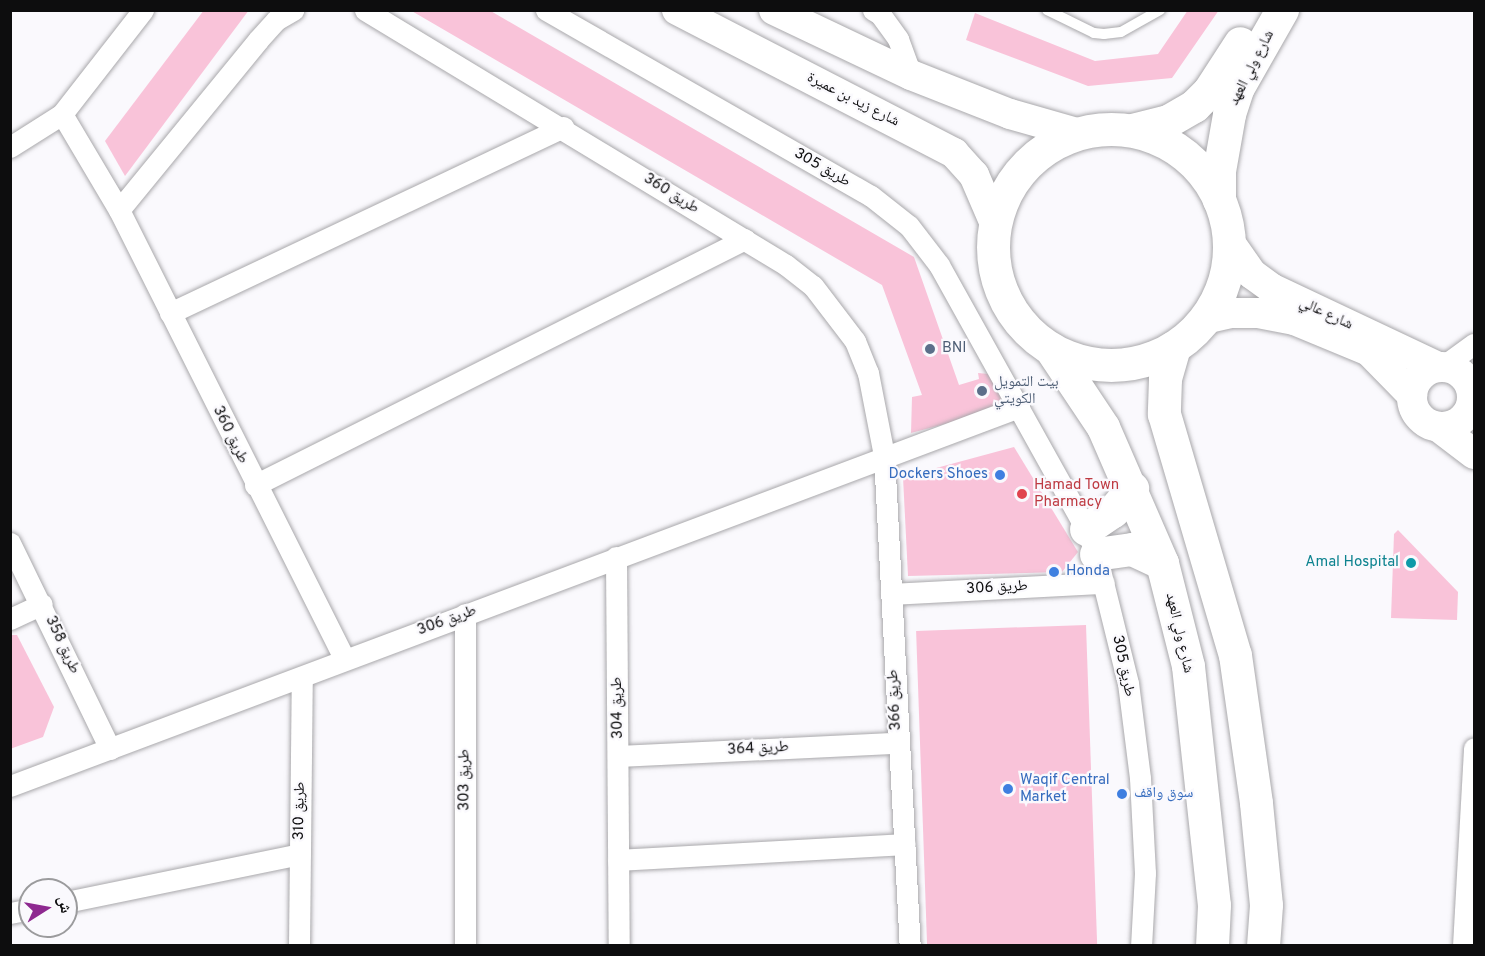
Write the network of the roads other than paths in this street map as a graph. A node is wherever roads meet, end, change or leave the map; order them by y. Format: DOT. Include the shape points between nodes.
graph roads {
  1 [pos="143,10"];
  2 [pos="292,10"];
  3 [pos="365,10"];
  4 [pos="546,10"];
  5 [pos="677,10"];
  6 [pos="774,10"];
  7 [pos="1047,10"];
  8 [pos="1160,10"];
  9 [pos="1260,10"];
  10 [pos="1282,10"];
  11 [pos="880,12"];
  12 [pos="911,75"];
  13 [pos="62,114"];
  14 [pos="563,127"];
  15 [pos="1132,130"];
  16 [pos="1077,133"];
  17 [pos="10,147"];
  18 [pos="1219,200"];
  19 [pos="119,210"];
  20 [pos="995,224"];
  21 [pos="745,239"];
  22 [pos="1229,241"];
  23 [pos="170,313"];
  24 [pos="1205,319"];
  25 [pos="1358,337"];
  26 [pos="1474,345"];
  27 [pos="1174,347"];
  28 [pos="1051,349"];
  29 [pos="1440,367"];
  30 [pos="1473,390"];
  31 [pos="1412,395"];
  32 [pos="1019,407"];
  33 [pos="1440,428"];
  34 [pos="1474,454"];
  35 [pos="884,455"];
  36 [pos="255,484"];
  37 [pos="1132,488"];
  38 [pos="10,543"];
  39 [pos="1095,555"];
  40 [pos="616,557"];
  41 [pos="1162,563"];
  42 [pos="891,594"];
  43 [pos="42,604"];
  44 [pos="465,614"];
  45 [pos="10,619"];
  46 [pos="345,658"];
  47 [pos="302,677"];
  48 [pos="897,743"];
  49 [pos="1474,748"];
  50 [pos="110,749"];
  51 [pos="618,756"];
  52 [pos="10,786"];
  53 [pos="905,844"];
  54 [pos="300,854"];
  55 [pos="618,860"];
  56 [pos="78,900"];
  57 [pos="299,945"];
  58 [pos="465,945"];
  59 [pos="619,945"];
  60 [pos="910,945"];
  61 [pos="1141,945"];
  62 [pos="1212,945"];
  63 [pos="1263,945"];
  64 [pos="1463,945"];
  1 -- 13 [label="street"];
  2 -- 19 [label="street" via="276,20 258,40"];
  3 -- 14 [label="street, طريق 360"];
  4 -- 32 [label="street, طريق 305" via="891,210 925,244"];
  5 -- 20 [label="street, شارع زيد بن عميرة" via="954,153 974,175"];
  6 -- 12 [label="street"];
  7 -- 8 [label="lane" via="1104,34 1131,27"];
  9 -- 15 [label="main road, شارع ولي العهد" via="1209,91 1194,106 1168,121"];
  10 -- 18 [label="main road, شارع ولي العهد" via="1238,87 1228,114 1219,171"];
  11 -- 12 [label="street" via="898,39"];
  12 -- 16 [label="street" via="1010,114"];
  13 -- 17 [label="street"];
  13 -- 19 [label="street, طريق 360"];
  14 -- 21 [label="street, طريق 360"];
  14 -- 23 [label="street"];
  15 -- 16 [label="main road" via="1102,128"];
  15 -- 18 [label="main road" via="1177,149 1202,171"];
  16 -- 20 [label="main road" via="1048,146 1023,167 1005,194"];
  18 -- 22 [label="main road"];
  19 -- 23 [label="street, طريق 360"];
  20 -- 28 [label="main road" via="994,260 1003,295 1023,326"];
  21 -- 35 [label="street, طريق 360" via="813,286 848,332 868,373"];
  21 -- 36 [label="street"];
  22 -- 24 [label="main road" via="1224,282"];
  22 -- 25 [label="street, شارع عالي" via="1252,274"];
  23 -- 36 [label="street, طريق 360"];
  24 -- 25 [label="street, شارع عالي" via="1230,313 1258,313"];
  24 -- 27 [label="main road"];
  25 -- 29 [label="street, شارع عالي"];
  25 -- 31 [label="street, شارع عالي"];
  26 -- 29 [label="street"];
  27 -- 28 [label="main road" via="1145,360 1113,365 1081,361"];
  27 -- 63 [label="main road" via="1165,379 1164,414 1235,655 1260,837 1266,905"];
  28 -- 37 [label="main road, شارع ولي العهد" via="1103,427"];
  29 -- 30 [label="street" via="1460,373"];
  29 -- 31 [label="street" via="1420,376"];
  30 -- 33 [label="street" via="1467,415"];
  31 -- 33 [label="street" via="1419,417"];
  32 -- 35 [label="street"];
  32 -- 39 [label="street, طريق 305"];
  33 -- 34 [label="street"];
  35 -- 40 [label="street, طريق 306"];
  35 -- 42 [label="street, طريق 366"];
  36 -- 46 [label="street, طريق 360"];
  37 -- 39 [label="main road" via="1113,511"];
  37 -- 41 [label="main road, شارع ولي العهد"];
  38 -- 43 [label="street, طريق 358"];
  39 -- 41 [label="main road" via="1132,549"];
  39 -- 42 [label="street, طريق 306"];
  39 -- 61 [label="street, طريق 305" via="1128,683 1140,778 1145,873"];
  40 -- 44 [label="street, طريق 306"];
  40 -- 51 [label="street, طريق 304"];
  41 -- 62 [label="main road, شارع ولي العهد" via="1188,666 1214,904"];
  42 -- 48 [label="street, طريق 366"];
  43 -- 45 [label="street"];
  43 -- 50 [label="street, طريق 358"];
  44 -- 46 [label="street, طريق 306"];
  44 -- 58 [label="street, طريق 303"];
  46 -- 47 [label="street, طريق 306"];
  47 -- 50 [label="street, طريق 306"];
  47 -- 54 [label="street, طريق 310"];
  48 -- 51 [label="street, طريق 364"];
  48 -- 53 [label="street, طريق 366"];
  49 -- 64 [label="street"];
  50 -- 52 [label="street, طريق 306"];
  51 -- 55 [label="street, طريق 304"];
  53 -- 55 [label="street"];
  53 -- 60 [label="street, طريق 366"];
  54 -- 56 [label="street"];
  54 -- 57 [label="street, طريق 310"];
  55 -- 59 [label="street, طريق 304"];
}
